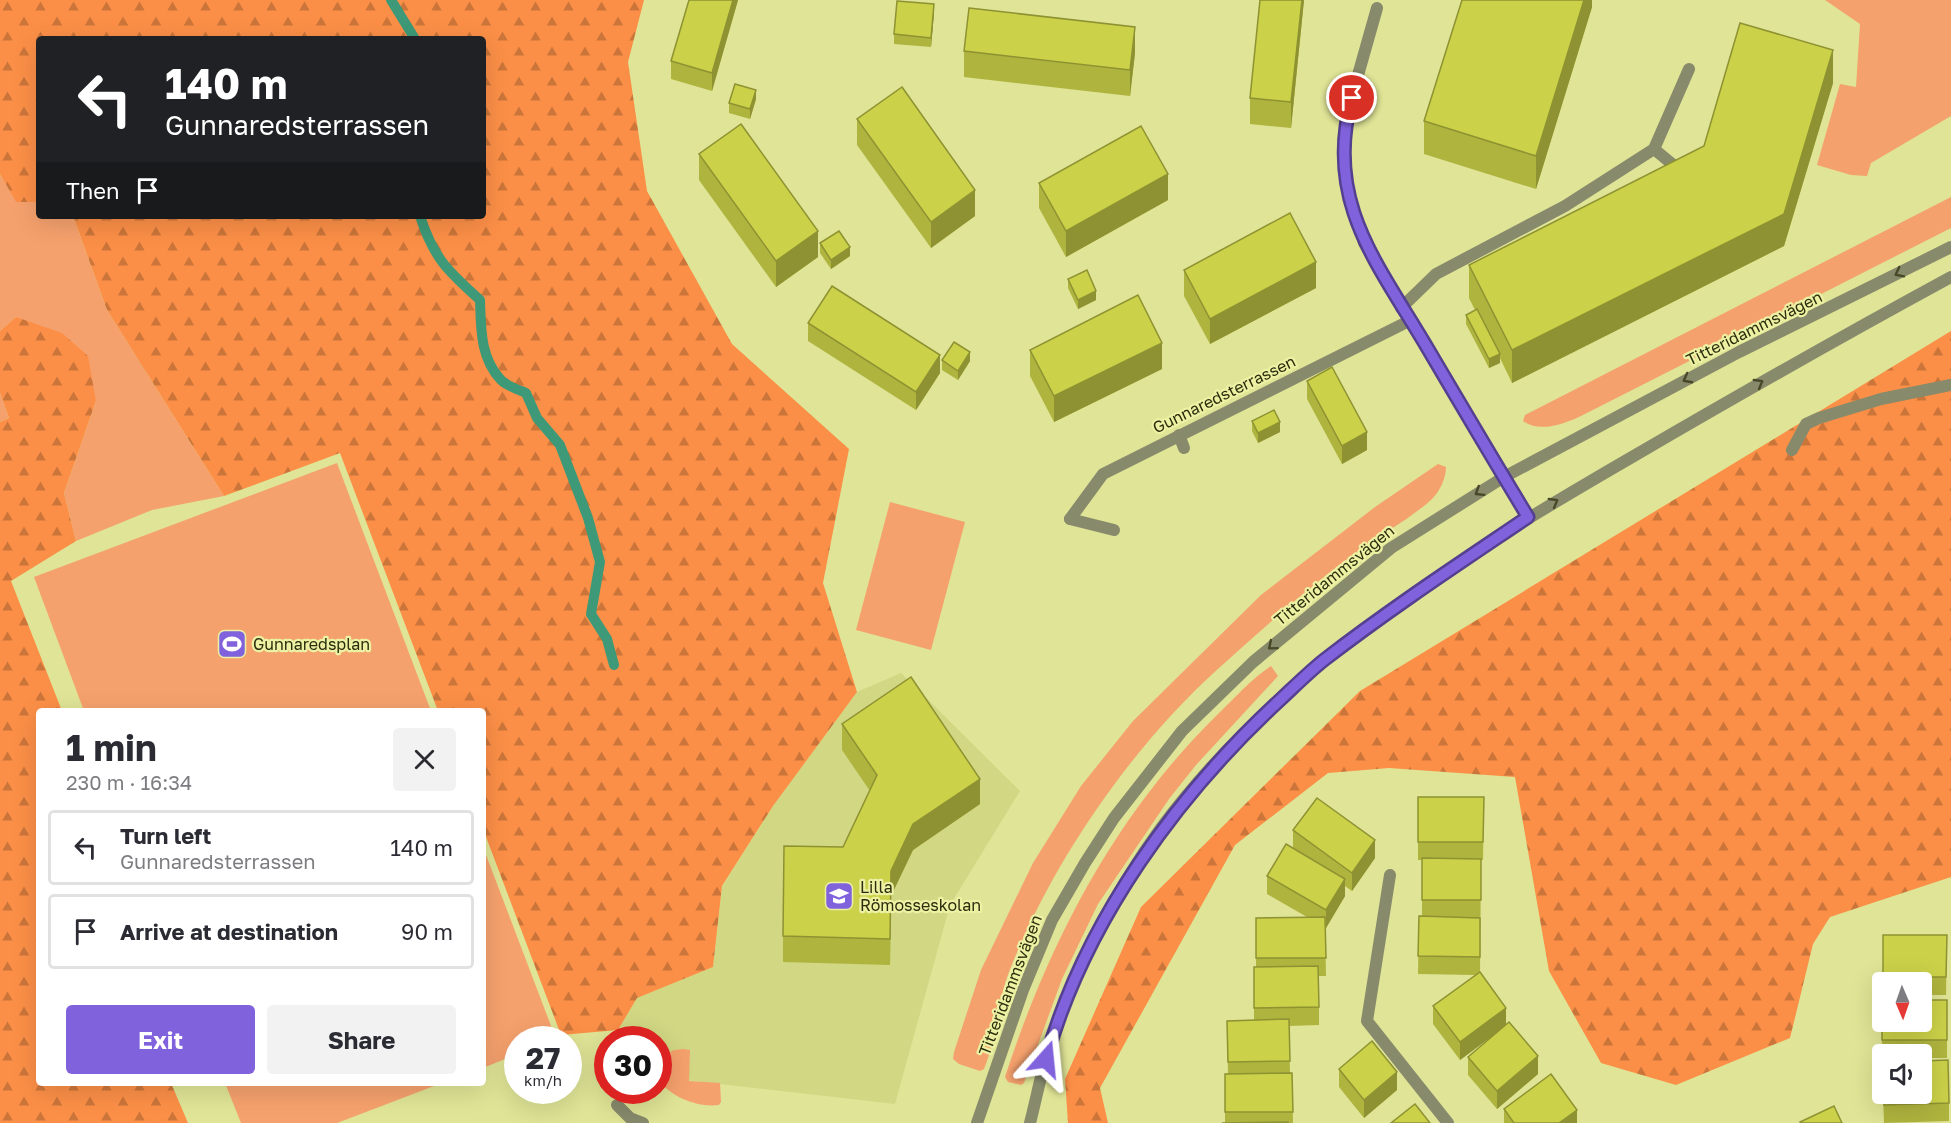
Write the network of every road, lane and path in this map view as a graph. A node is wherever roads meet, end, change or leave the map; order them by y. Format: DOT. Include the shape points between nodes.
graph roads {
  1 [pos="1377,8"];
  2 [pos="1689,69"];
  3 [pos="1654,149"];
  4 [pos="1692,185"];
  5 [pos="1951,247"];
  6 [pos="1951,277"];
  7 [pos="1401,309"];
  8 [pos="1411,320"];
  9 [pos="1951,385"];
  10 [pos="1179,435"];
  11 [pos="1184,448"];
  12 [pos="1792,450"];
  13 [pos="1504,477"];
  14 [pos="1528,517"];
  15 [pos="1114,530"];
  16 [pos="1390,875"];
  17 [pos="617,1105"];
  18 [pos="1031,1122"];
  19 [pos="643,1123"];
  20 [pos="977,1123"];
  21 [pos="1448,1123"];
  1 -- 7 [label="street" via="1347,114 1344,169 1364,243"];
  2 -- 3 [label="street"];
  3 -- 4 [label="street"];
  3 -- 7 [label="street" via="1516,238 1436,274"];
  5 -- 13 [label="street, Titteridammsvägen, one-way" via="1728,357"];
  14 -- 6 [label="street, one-way"];
  7 -- 8 [label="street"];
  8 -- 10 [label="street, Gunnaredsterrassen"];
  8 -- 13 [label="street"];
  9 -- 12 [label="street" via="1881,399 1806,423"];
  10 -- 11 [label="street"];
  10 -- 15 [label="street, Gunnaredsterrassen" via="1103,474 1070,519"];
  13 -- 14 [label="street"];
  13 -- 20 [label="street, Titteridammsvägen, one-way" via="1382,555 1253,662 1182,731 1114,818 1052,920"];
  14 -- 18 [label="street" via="1323,661 1237,739 1161,828 1110,910 1084,962 1051,1040"];
  16 -- 21 [label="street" via="1367,1021"];
  17 -- 19 [label="street" via="630,1118"];
}
